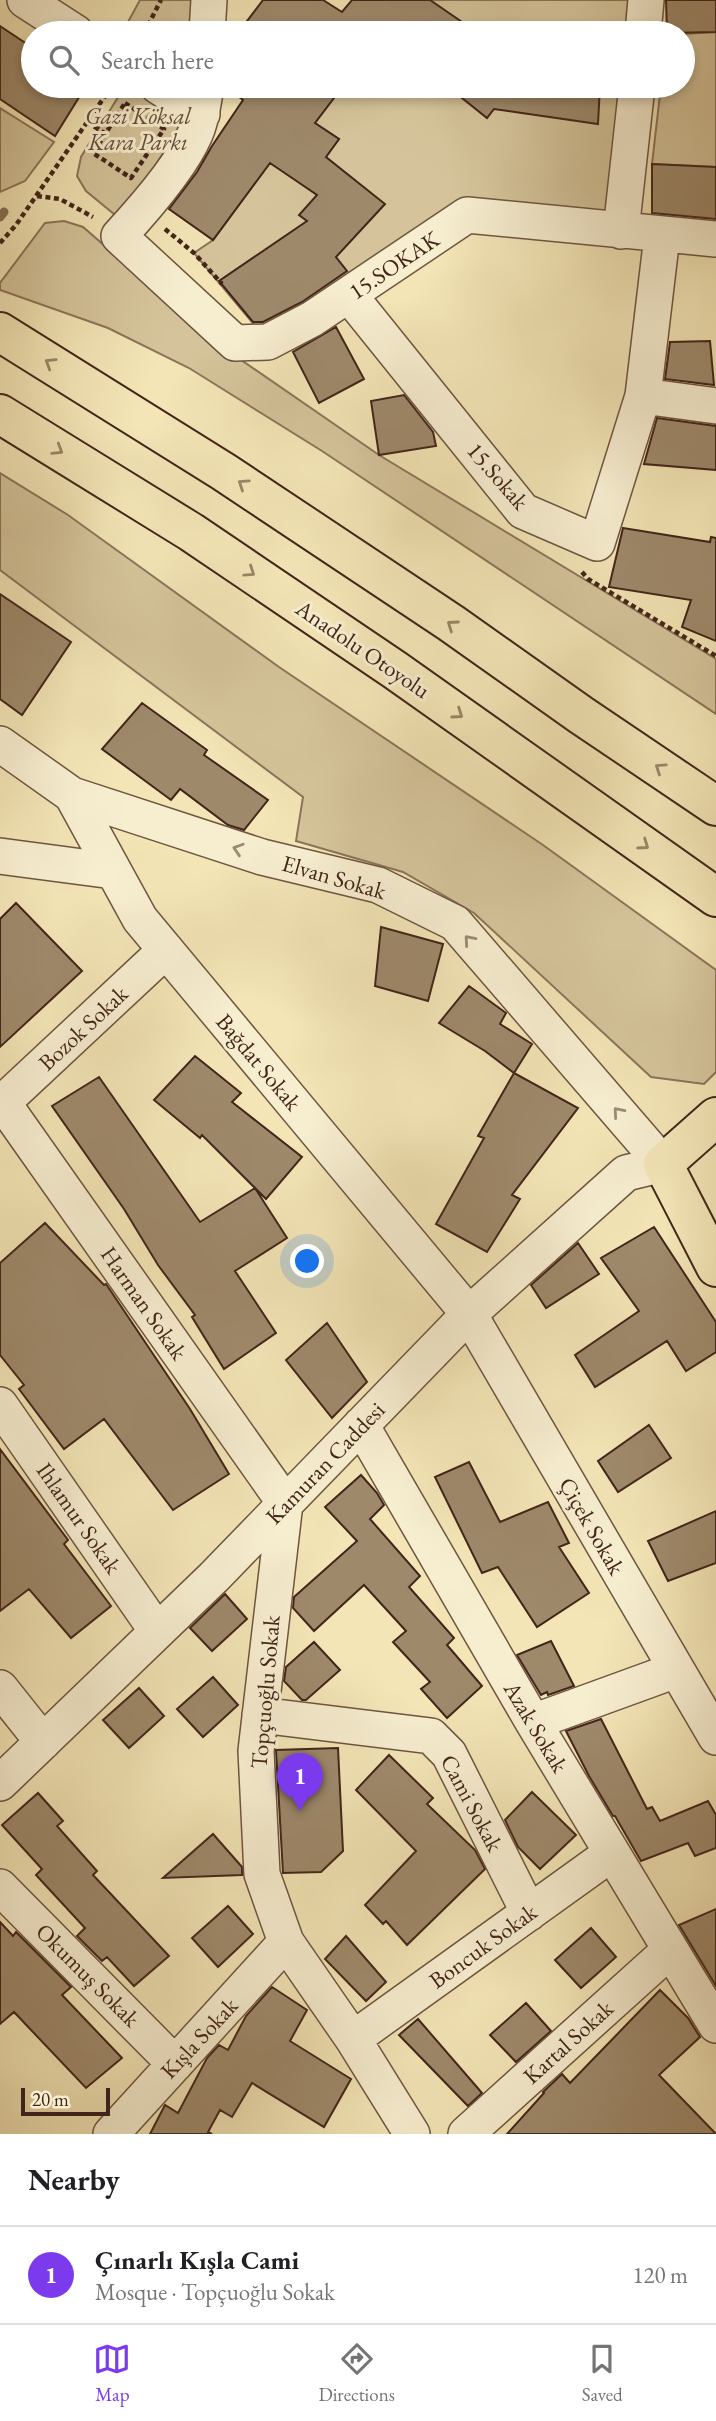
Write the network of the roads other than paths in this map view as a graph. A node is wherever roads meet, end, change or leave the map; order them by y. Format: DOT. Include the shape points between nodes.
graph roads {
  1 [pos="24,0"];
  2 [pos="209,0"];
  3 [pos="646,0"];
  4 [pos="57,21"];
  5 [pos="208,21"];
  6 [pos="644,21"];
  7 [pos="636,98"];
  8 [pos="204,100"];
  9 [pos="621,231"];
  10 [pos="662,236"];
  11 [pos="716,239"];
  12 [pos="349,295"];
  13 [pos="0,332"];
  14 [pos="643,396"];
  15 [pos="716,406"];
  16 [pos="0,414"];
  17 [pos="0,744"];
  18 [pos="72,795"];
  19 [pos="716,806"];
  20 [pos="0,856"];
  21 [pos="113,871"];
  22 [pos="716,897"];
  23 [pos="166,950"];
  24 [pos="1,1104"];
  25 [pos="716,1117"];
  26 [pos="663,1164"];
  27 [pos="716,1267"];
  28 [pos="470,1314"];
  29 [pos="0,1405"];
  30 [pos="361,1425"];
  31 [pos="285,1503"];
  32 [pos="157,1631"];
  33 [pos="676,1670"];
  34 [pos="0,1688"];
  35 [pos="260,1715"];
  36 [pos="533,1722"];
  37 [pos="716,1737"];
  38 [pos="43,1742"];
  39 [pos="0,1783"];
  40 [pos="612,1853"];
  41 [pos="0,1887"];
  42 [pos="529,1913"];
  43 [pos="286,1942"];
  44 [pos="670,1950"];
  45 [pos="716,2025"];
  46 [pos="353,2039"];
  47 [pos="175,2064"];
  48 [pos="111,2134"];
  49 [pos="412,2134"];
  50 [pos="466,2134"];
  1 -- 4 [label="street"];
  2 -- 5 [label="street"];
  3 -- 6 [label="street"];
  7 -- 9 [label="street"];
  8 -- 12 [label="street, 15.SOKAK" via="187,150 119,236 235,343 268,342"];
  9 -- 10 [label="street, 15.SOKAK"];
  9 -- 12 [label="street, 15.SOKAK" via="467,215"];
  10 -- 11 [label="street, 15.SOKAK"];
  10 -- 14 [label="street, 15.Sokak"];
  12 -- 14 [label="street, 15.Sokak" via="523,511 597,543"];
  19 -- 13 [label="main road, one-way" via="236,480"];
  14 -- 15 [label="street"];
  16 -- 22 [label="main road, Anadolu Otoyolu, one-way" via="191,532"];
  17 -- 18 [label="street, Elvan Sokak"];
  18 -- 21 [label="street, Bağdat Sokak"];
  26 -- 18 [label="street, Elvan Sokak, one-way" via="454,923 378,885 262,857"];
  20 -- 21 [label="street"];
  21 -- 23 [label="street, Bağdat Sokak" via="140,919"];
  23 -- 24 [label="street, Bozok Sokak"];
  23 -- 28 [label="street, Bağdat Sokak"];
  24 -- 31 [label="street, Harman Sokak"];
  25 -- 26 [label="main road"];
  26 -- 27 [label="main road"];
  26 -- 28 [label="street, Kamuran Caddesi" via="626,1173"];
  28 -- 30 [label="street, Kamuran Caddesi"];
  28 -- 33 [label="street, Çiçek Sokak"];
  29 -- 32 [label="street, Ihlamur Sokak"];
  30 -- 31 [label="street, Kamuran Caddesi"];
  30 -- 36 [label="street, Azak Sokak"];
  31 -- 32 [label="street, Kamuran Caddesi"];
  31 -- 35 [label="street, Topçuoğlu Sokak"];
  32 -- 38 [label="street, Kamuran Caddesi"];
  33 -- 36 [label="street"];
  33 -- 37 [label="street, Çiçek Sokak"];
  34 -- 38 [label="street"];
  35 -- 42 [label="street, Cami Sokak" via="431,1736 449,1754"];
  35 -- 43 [label="street, Topçuoğlu Sokak" via="256,1751 262,1874"];
  36 -- 40 [label="street, Azak Sokak"];
  38 -- 39 [label="street, Kamuran Caddesi"];
  40 -- 42 [label="street, Boncuk Sokak"];
  40 -- 44 [label="street, Azak Sokak"];
  41 -- 47 [label="street, Okumuş Sokak"];
  42 -- 46 [label="street, Boncuk Sokak"];
  43 -- 46 [label="street, Topçuoğlu Sokak"];
  43 -- 47 [label="street, Kışla Sokak"];
  44 -- 45 [label="street, Azak Sokak"];
  44 -- 50 [label="street, Kartal Sokak"];
  46 -- 49 [label="street, Topçuoğlu Sokak"];
  47 -- 48 [label="street, Kışla Sokak"];
}
